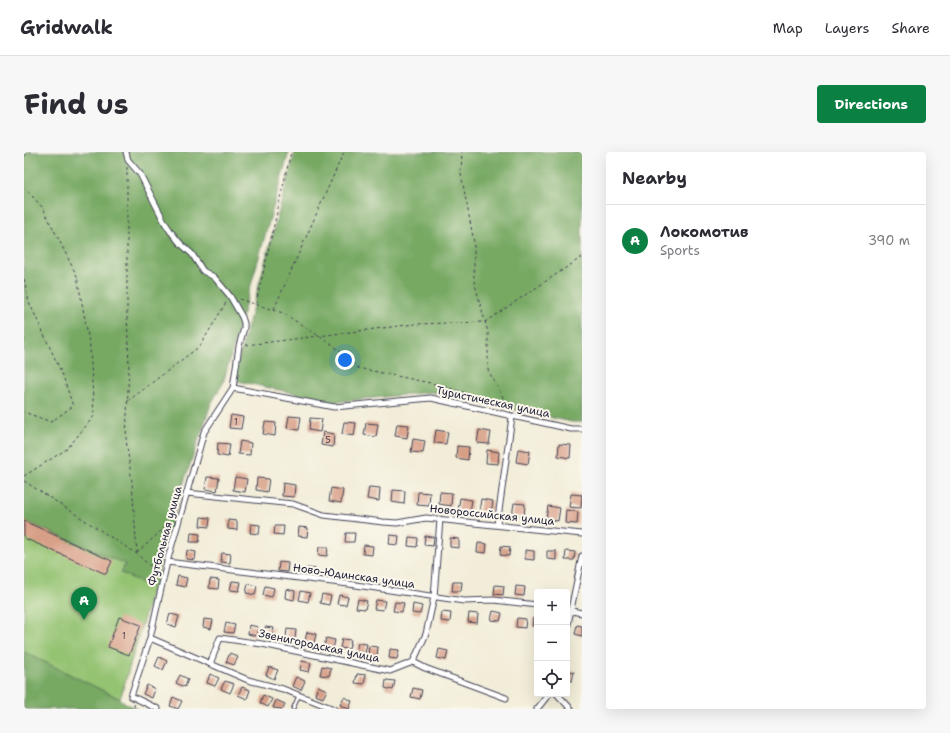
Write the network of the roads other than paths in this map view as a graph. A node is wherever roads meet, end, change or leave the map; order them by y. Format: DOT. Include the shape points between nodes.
graph roads {
  1 [pos="126,153"];
  2 [pos="233,388"];
  3 [pos="512,417"];
  4 [pos="582,429"];
  5 [pos="187,493"];
  6 [pos="440,519"];
  7 [pos="497,525"];
  8 [pos="582,534"];
  9 [pos="582,556"];
  10 [pos="167,562"];
  11 [pos="434,597"];
  12 [pos="534,605"];
  13 [pos="570,606"];
  14 [pos="570,610"];
  15 [pos="582,613"];
  16 [pos="150,638"];
  17 [pos="413,662"];
  18 [pos="210,664"];
  19 [pos="300,695"];
  20 [pos="547,697"];
  21 [pos="560,697"];
  22 [pos="506,698"];
  23 [pos="158,709"];
  24 [pos="293,709"];
  25 [pos="334,709"];
  26 [pos="537,709"];
  27 [pos="571,709"];
  1 -- 2 [label="street" via="171,232 192,254 203,271 214,277 230,296 242,317 244,328"];
  2 -- 3 [label="street, Туристическая улица" via="334,406 431,398"];
  2 -- 5 [label="street, Футбольная улица" via="204,432"];
  3 -- 4 [label="street, Туристическая улица"];
  3 -- 7 [label="street"];
  5 -- 6 [label="street, Новороссийская улица" via="293,504 324,515 383,522"];
  5 -- 10 [label="street, Футбольная улица"];
  6 -- 7 [label="street, Новороссийская улица"];
  6 -- 11 [label="street"];
  7 -- 8 [label="street, Новороссийская улица"];
  9 -- 13 [label="street"];
  10 -- 11 [label="street, Ново-Юдинская улица"];
  10 -- 16 [label="street, Футбольная улица"];
  11 -- 12 [label="street, Ново-Юдинская улица"];
  11 -- 17 [label="street" via="426,634"];
  14 -- 15 [label="street"];
  16 -- 18 [label="street"];
  16 -- 23 [label="street, Футбольная улица" via="131,696"];
  17 -- 18 [label="street, Звенигородская улица" via="390,671 262,644 220,638"];
  17 -- 22 [label="street"];
  18 -- 19 [label="street" via="248,680 283,688"];
  19 -- 24 [label="lane"];
  19 -- 25 [label="street"];
  20 -- 26 [label="street"];
  21 -- 27 [label="street"];
}
